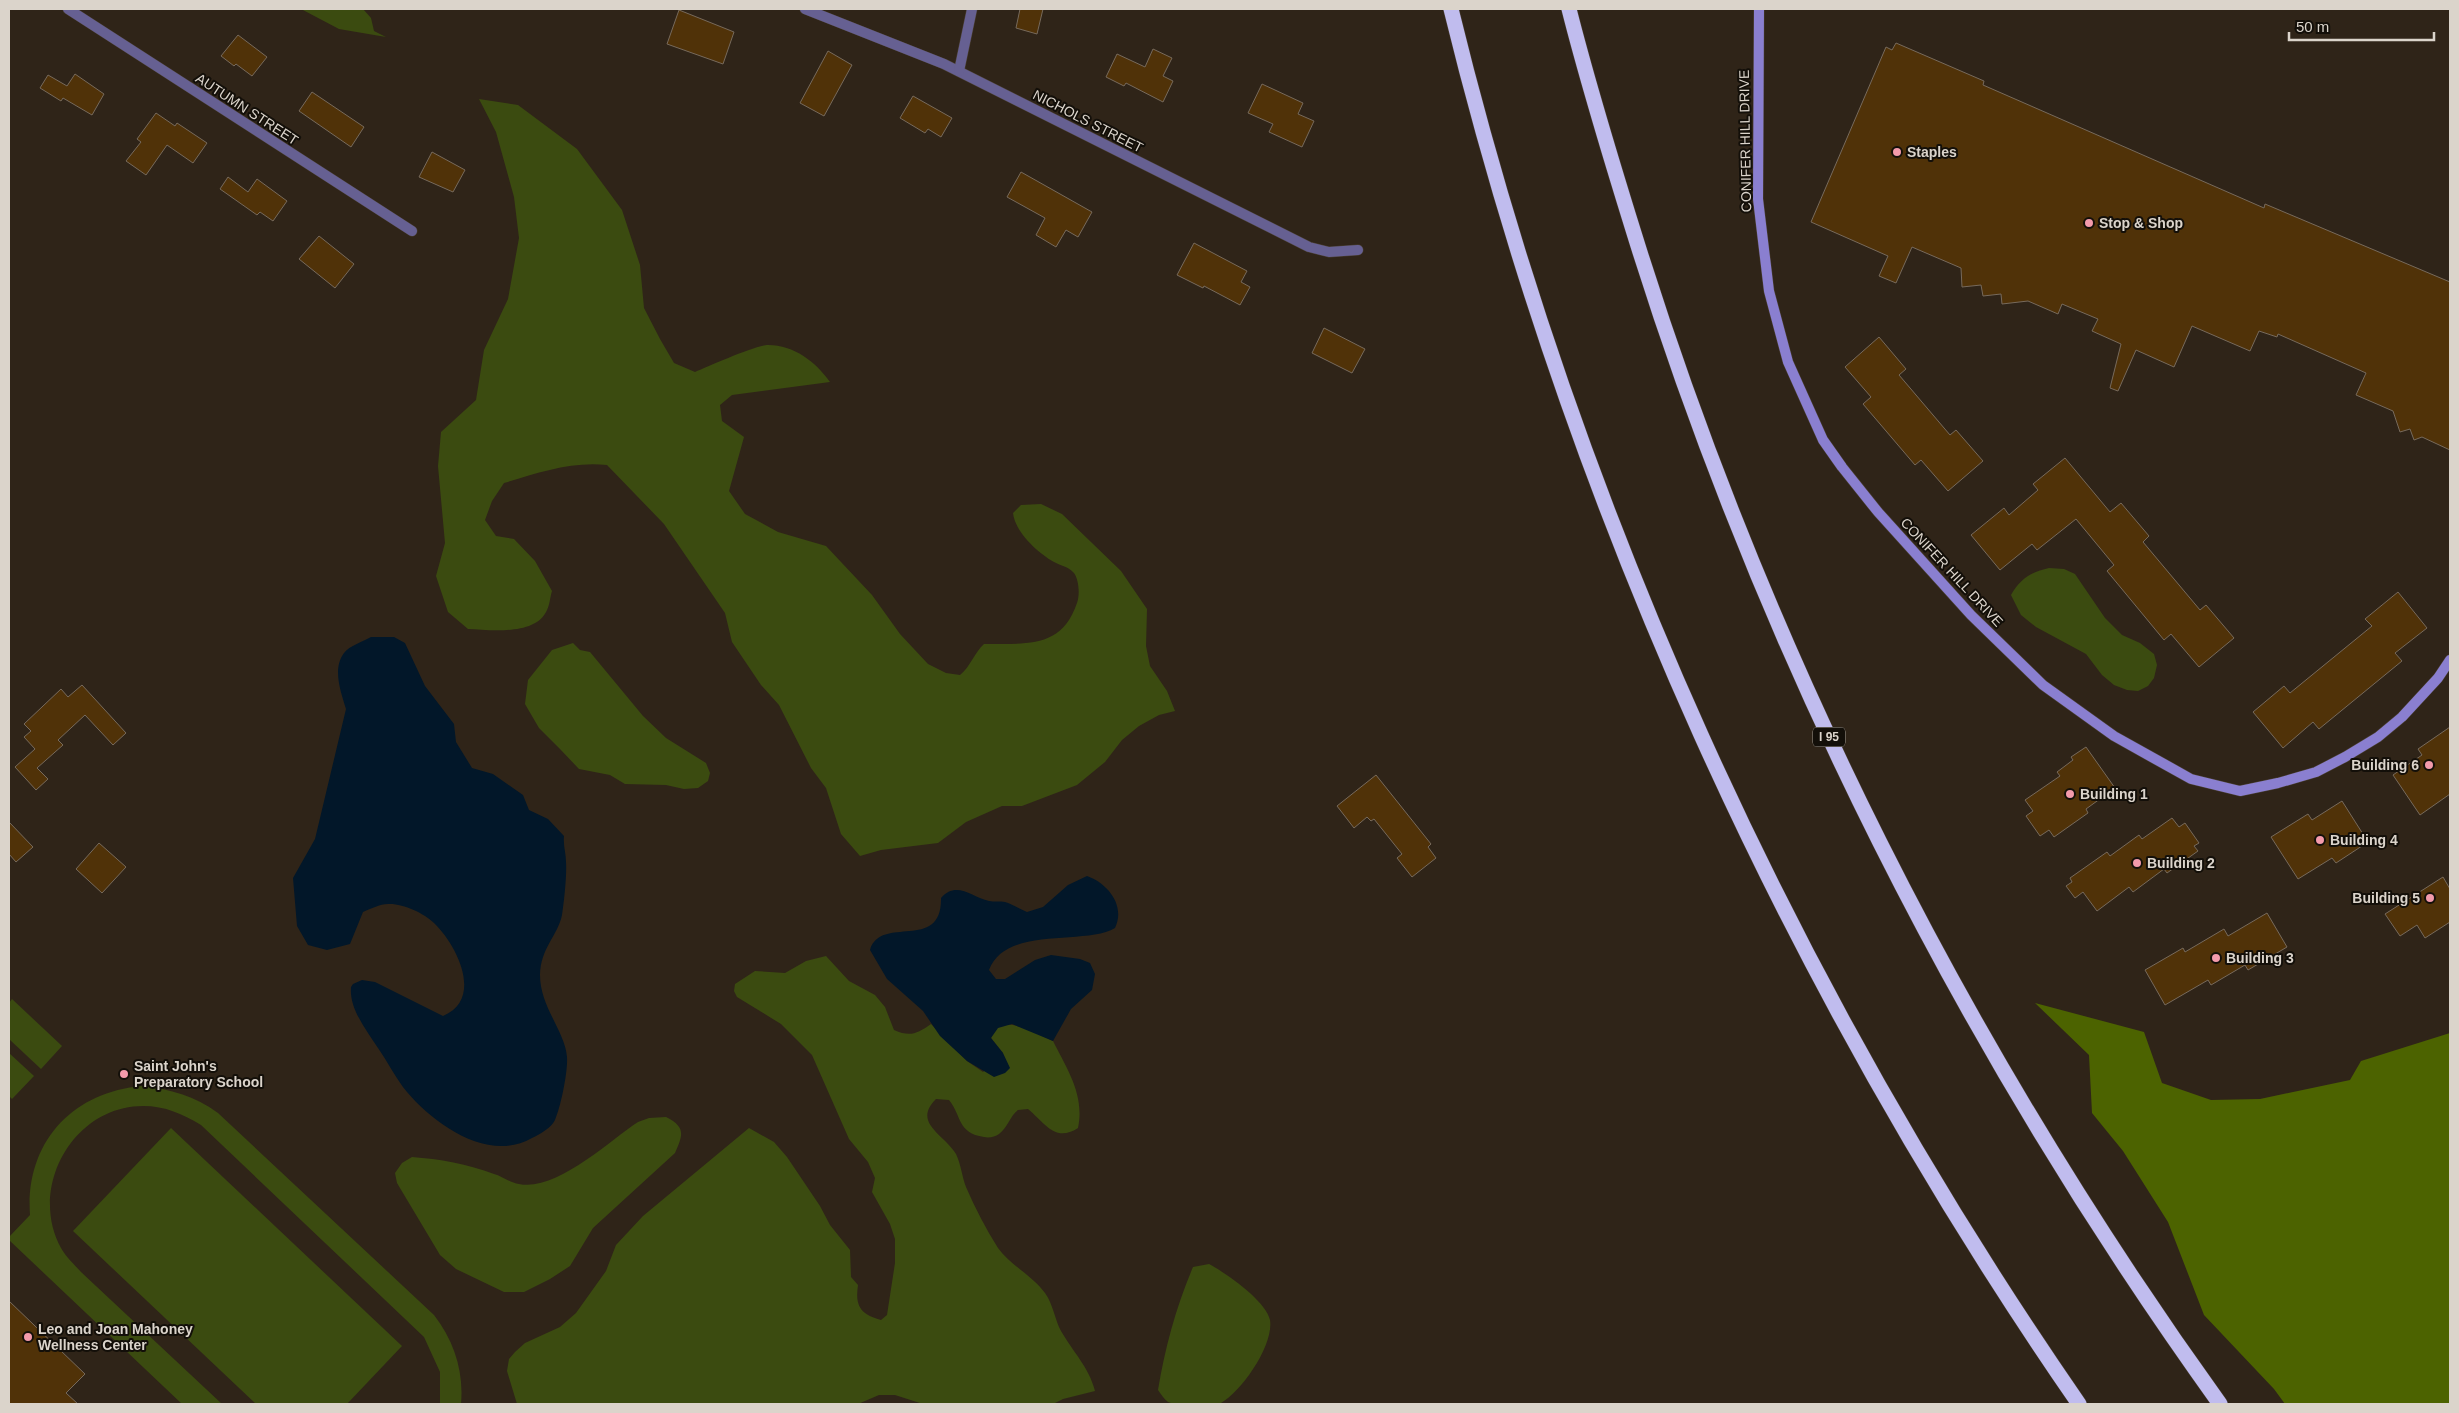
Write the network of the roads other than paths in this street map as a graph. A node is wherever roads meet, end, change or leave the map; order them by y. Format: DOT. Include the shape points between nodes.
graph roads {
  1 [pos="68,9"];
  2 [pos="805,9"];
  3 [pos="972,9"];
  4 [pos="1451,9"];
  5 [pos="1570,9"];
  6 [pos="1759,9"];
  7 [pos="959,72"];
  8 [pos="412,231"];
  9 [pos="1358,250"];
  10 [pos="2450,660"];
  11 [pos="2079,1404"];
  12 [pos="2220,1404"];
  1 -- 8 [label="street, AUTUMN STREET"];
  2 -- 7 [label="street, NICHOLS STREET"];
  3 -- 7 [label="street"];
  4 -- 11 [label="highway" via="1498,185 1562,386 1643,601 1701,736 1797,937 1876,1081 1979,1254"];
  5 -- 12 [label="highway, I 95" via="1632,229 1698,424 1777,624 1837,756 1905,893 2003,1071 2114,1251"];
  6 -- 10 [label="street, CONIFER HILL DRIVE" via="1758,199 1768,291 1788,362 1823,440 1842,467 1971,615 2043,685 2114,736 2190,779 2240,791 2316,772 2378,737 2402,717"];
  7 -- 9 [label="street, NICHOLS STREET" via="1309,247 1329,252"];
}
